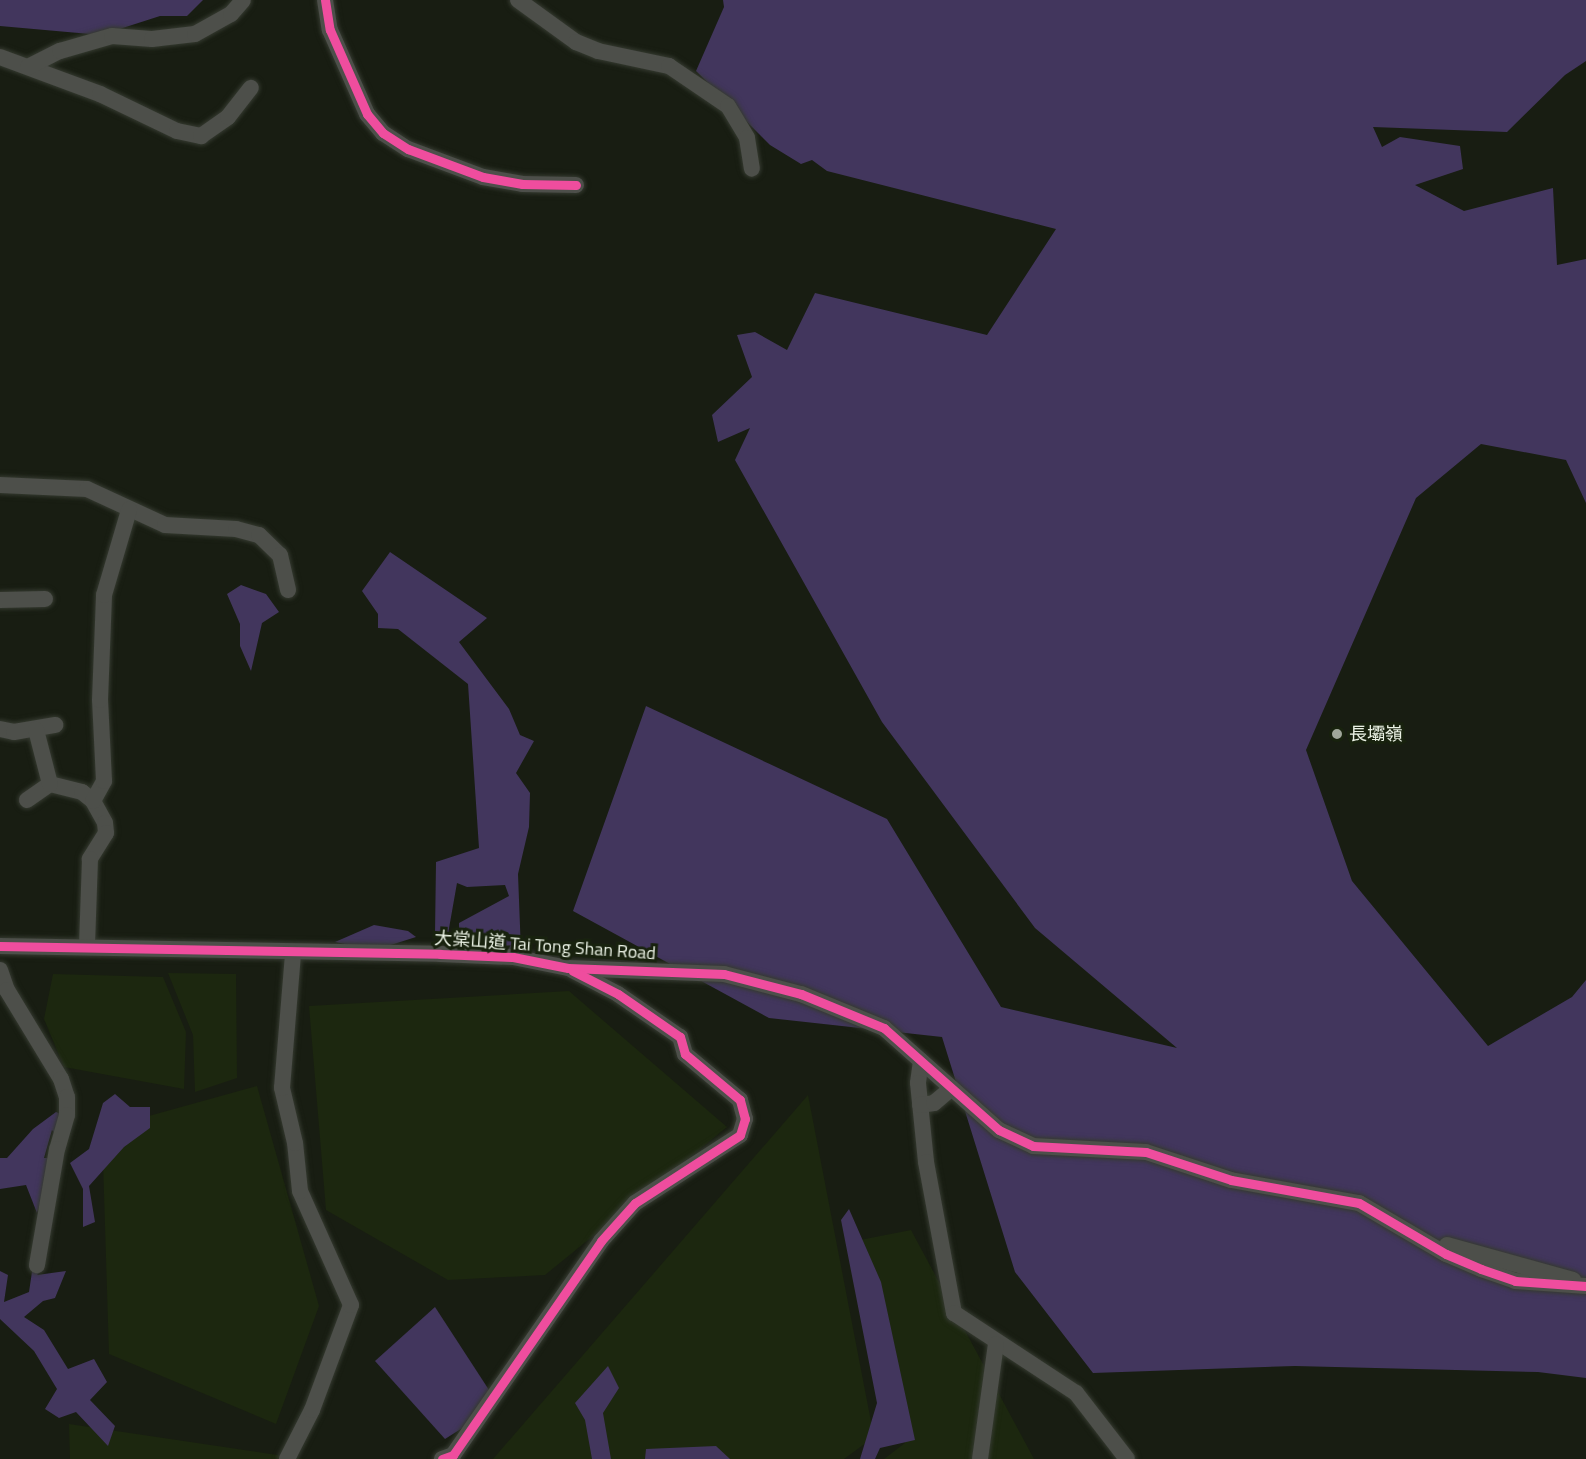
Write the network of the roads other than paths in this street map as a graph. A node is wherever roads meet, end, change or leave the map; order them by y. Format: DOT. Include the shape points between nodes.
graph roads {
  1 [pos="243,0"];
  2 [pos="325,0"];
  3 [pos="518,0"];
  4 [pos="0,57"];
  5 [pos="28,68"];
  6 [pos="251,88"];
  7 [pos="752,169"];
  8 [pos="576,185"];
  9 [pos="0,485"];
  10 [pos="129,510"];
  11 [pos="288,590"];
  12 [pos="45,598"];
  13 [pos="0,600"];
  14 [pos="55,725"];
  15 [pos="0,729"];
  16 [pos="36,730"];
  17 [pos="50,784"];
  18 [pos="27,800"];
  19 [pos="93,801"];
  20 [pos="0,946"];
  21 [pos="87,947"];
  22 [pos="293,953"];
  23 [pos="568,968"];
  24 [pos="0,970"];
  25 [pos="921,1061"];
  26 [pos="952,1088"];
  27 [pos="920,1105"];
  28 [pos="37,1265"];
  29 [pos="1586,1285"];
  30 [pos="996,1344"];
  31 [pos="450,1458"];
  32 [pos="287,1459"];
  33 [pos="981,1459"];
  34 [pos="1127,1459"];
  1 -- 5 [label="street" via="231,14 195,34 152,39 112,36 60,51"];
  2 -- 8 [label="street" via="330,30 367,114 383,133 408,149 483,177 522,184"];
  3 -- 7 [label="street" via="576,42 598,51 669,66 728,106 747,138"];
  4 -- 5 [label="street"];
  5 -- 6 [label="street" via="100,94 177,131 201,136 228,117"];
  9 -- 10 [label="street" via="87,489"];
  10 -- 11 [label="street" via="165,525 236,529 259,535 280,555"];
  10 -- 19 [label="street" via="104,595 100,700 104,781"];
  12 -- 13 [label="street"];
  14 -- 16 [label="street"];
  15 -- 16 [label="street"];
  16 -- 17 [label="street"];
  17 -- 18 [label="street"];
  17 -- 19 [label="street" via="82,792"];
  19 -- 21 [label="street" via="106,833 90,859"];
  20 -- 21 [label="street, 大棠山道 Tai Tong Shan Road"];
  21 -- 22 [label="street, 大棠山道 Tai Tong Shan Road"];
  22 -- 23 [label="street, 大棠山道 Tai Tong Shan Road" via="513,957"];
  22 -- 32 [label="street" via="282,1088 295,1143 300,1191 351,1305 312,1410"];
  23 -- 25 [label="street, 大棠山道 Tai Tong Shan Road" via="724,974 801,994 884,1028"];
  23 -- 31 [label="street" via="618,994 680,1037 685,1054 740,1100 745,1119 740,1135 635,1203 601,1241"];
  24 -- 28 [label="street" via="7,990 67,1097 68,1115 57,1149"];
  25 -- 26 [label="street, 大棠山道 Tai Tong Shan Road"];
  25 -- 27 [label="street"];
  26 -- 27 [label="street" via="934,1103"];
  26 -- 29 [label="street, 大棠山道 Tai Tong Shan Road" via="999,1130 1034,1146 1146,1152 1231,1180 1359,1203 1417,1237"];
  27 -- 30 [label="street" via="926,1162 954,1313"];
  30 -- 33 [label="street"];
  30 -- 34 [label="street" via="1076,1393"];
}
